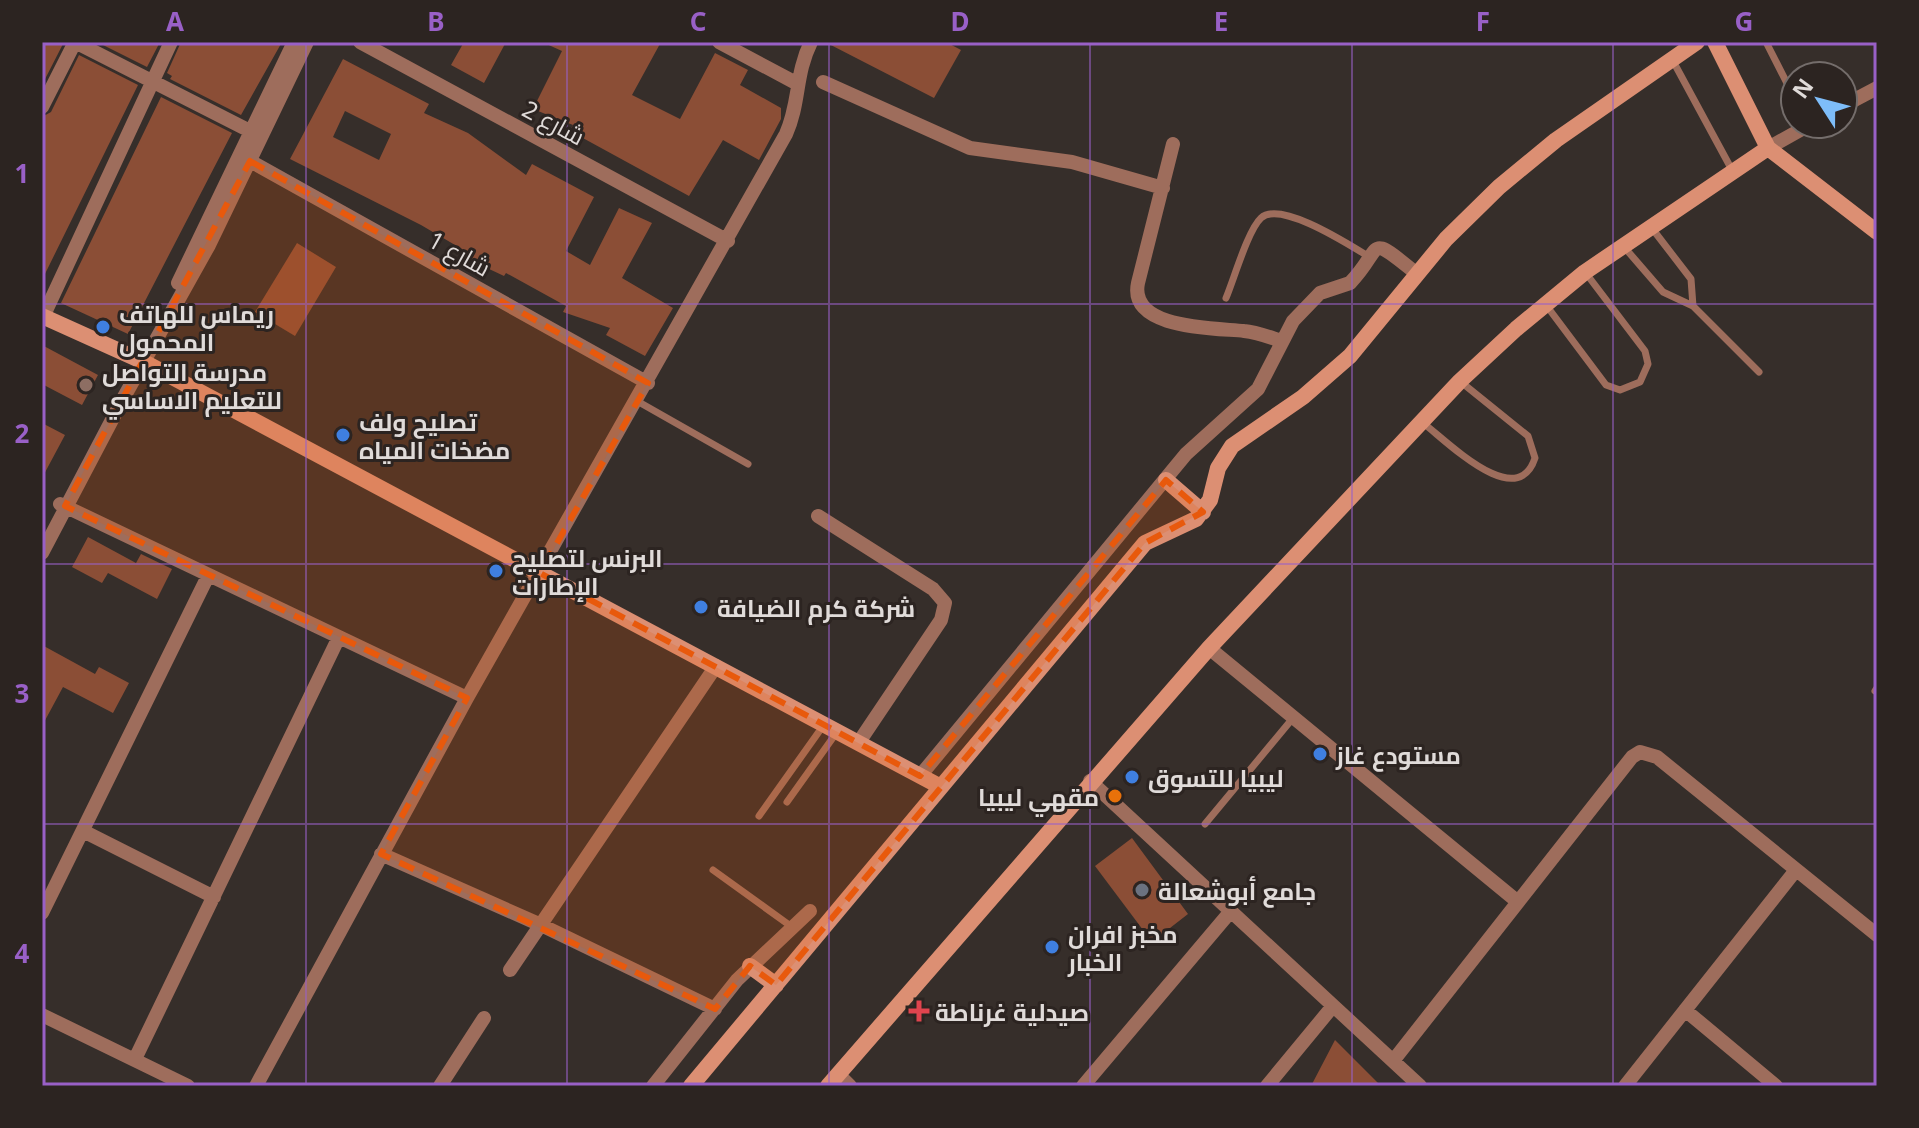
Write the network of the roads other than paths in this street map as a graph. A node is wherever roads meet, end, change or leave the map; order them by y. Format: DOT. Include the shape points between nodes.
graph roads {
  1 [pos="75,42"];
  2 [pos="171,42"];
  3 [pos="294,42"];
  4 [pos="307,42"];
  5 [pos="360,42"];
  6 [pos="719,42"];
  7 [pos="811,42"];
  8 [pos="1697,42"];
  9 [pos="1715,42"];
  10 [pos="1766,42"];
  11 [pos="1672,59"];
  12 [pos="1779,68"];
  13 [pos="151,81"];
  14 [pos="823,82"];
  15 [pos="796,83"];
  16 [pos="1877,88"];
  17 [pos="1859,98"];
  18 [pos="42,107"];
  19 [pos="256,134"];
  20 [pos="1782,140"];
  21 [pos="1173,144"];
  22 [pos="1768,148"];
  23 [pos="250,161"];
  24 [pos="1732,170"];
  25 [pos="1163,188"];
  26 [pos="1651,227"];
  27 [pos="1877,232"];
  28 [pos="728,241"];
  29 [pos="1624,246"];
  30 [pos="1368,256"];
  31 [pos="1585,272"];
  32 [pos="1417,274"];
  33 [pos="1226,298"];
  34 [pos="1545,304"];
  35 [pos="1693,306"];
  36 [pos="42,316"];
  37 [pos="1281,341"];
  38 [pos="140,361"];
  39 [pos="1759,372"];
  40 [pos="1460,381"];
  41 [pos="648,383"];
  42 [pos="637,401"];
  43 [pos="1420,420"];
  44 [pos="748,464"];
  45 [pos="1166,480"];
  46 [pos="61,504"];
  47 [pos="1203,512"];
  48 [pos="818,516"];
  49 [pos="42,532"];
  50 [pos="42,553"];
  51 [pos="540,573"];
  52 [pos="208,576"];
  53 [pos="339,637"];
  54 [pos="1209,648"];
  55 [pos="716,666"];
  56 [pos="467,698"];
  57 [pos="1294,717"];
  58 [pos="831,727"];
  59 [pos="859,742"];
  60 [pos="920,776"];
  61 [pos="1090,781"];
  62 [pos="941,787"];
  63 [pos="787,802"];
  64 [pos="759,816"];
  65 [pos="1205,824"];
  66 [pos="83,831"];
  67 [pos="381,854"];
  68 [pos="713,870"];
  69 [pos="1796,870"];
  70 [pos="214,897"];
  71 [pos="1518,902"];
  72 [pos="810,911"];
  73 [pos="1231,911"];
  74 [pos="42,913"];
  75 [pos="541,925"];
  76 [pos="794,928"];
  77 [pos="1877,935"];
  78 [pos="750,966"];
  79 [pos="510,970"];
  80 [pos="776,985"];
  81 [pos="1333,1006"];
  82 [pos="715,1009"];
  83 [pos="1685,1010"];
  84 [pos="42,1015"];
  85 [pos="484,1018"];
  86 [pos="135,1059"];
  87 [pos="1393,1061"];
  88 [pos="839,1082"];
  89 [pos="188,1086"];
  90 [pos="256,1086"];
  91 [pos="440,1086"];
  92 [pos="653,1086"];
  93 [pos="691,1086"];
  94 [pos="1083,1086"];
  95 [pos="1267,1086"];
  96 [pos="1420,1086"];
  97 [pos="1625,1086"];
  98 [pos="1776,1086"];
  1 -- 13 [label="street"];
  1 -- 18 [label="street"];
  2 -- 13 [label="street"];
  3 -- 19 [label="street"];
  4 -- 19 [label="street"];
  5 -- 28 [label="street, شارع 2"];
  6 -- 15 [label="street"];
  7 -- 15 [label="street"];
  8 -- 11 [label="street"];
  9 -- 22 [label="street"];
  10 -- 12 [label="lane"];
  11 -- 24 [label="lane"];
  11 -- 32 [label="street" via="1527,163 1472,212"];
  13 -- 19 [label="street"];
  13 -- 36 [label="street"];
  14 -- 25 [label="street" via="970,148 1072,162"];
  15 -- 28 [label="street" via="790,124"];
  16 -- 17 [label="street"];
  19 -- 23 [label="street"];
  19 -- 38 [label="street"];
  20 -- 22 [label="street"];
  21 -- 25 [label="street"];
  22 -- 24 [label="street"];
  22 -- 27 [label="street"];
  23 -- 38 [label="street" via="196,270"];
  23 -- 41 [label="street, شارع 1"];
  24 -- 26 [label="street"];
  25 -- 37 [label="street" via="1136,289 1142,306 1195,330 1243,331"];
  26 -- 29 [label="street"];
  26 -- 35 [label="lane" via="1691,279"];
  28 -- 41 [label="street"];
  29 -- 31 [label="street"];
  29 -- 35 [label="lane" via="1663,292"];
  30 -- 32 [label="street" via="1386,249"];
  30 -- 33 [label="lane" via="1303,222 1268,213 1256,223"];
  30 -- 37 [label="street" via="1350,283 1314,298"];
  31 -- 34 [label="street"];
  31 -- 34 [label="lane" via="1645,351 1648,364 1640,382 1627,389 1606,385"];
  32 -- 47 [label="street" via="1329,375 1232,446 1221,459"];
  34 -- 40 [label="street"];
  35 -- 39 [label="lane"];
  36 -- 38 [label="street"];
  37 -- 45 [label="street" via="1258,389 1199,440"];
  38 -- 46 [label="street"];
  38 -- 51 [label="street"];
  40 -- 43 [label="street"];
  40 -- 43 [label="lane" via="1528,436 1535,450 1528,473 1514,480 1498,478"];
  41 -- 42 [label="street"];
  42 -- 44 [label="lane"];
  42 -- 51 [label="street"];
  43 -- 54 [label="street"];
  45 -- 47 [label="street"];
  45 -- 60 [label="street"];
  46 -- 49 [label="street"];
  46 -- 50 [label="street"];
  46 -- 52 [label="street"];
  47 -- 62 [label="street" via="1188,525 1145,543"];
  48 -- 59 [label="street" via="933,589 945,603 941,620"];
  51 -- 55 [label="street"];
  51 -- 56 [label="street"];
  52 -- 53 [label="street"];
  52 -- 66 [label="street"];
  53 -- 56 [label="street"];
  53 -- 70 [label="street"];
  54 -- 57 [label="street"];
  54 -- 61 [label="street"];
  55 -- 58 [label="street"];
  55 -- 75 [label="street"];
  56 -- 67 [label="street"];
  57 -- 65 [label="lane"];
  57 -- 71 [label="street"];
  58 -- 59 [label="street"];
  58 -- 63 [label="lane"];
  58 -- 64 [label="lane"];
  59 -- 60 [label="street"];
  60 -- 62 [label="street"];
  61 -- 73 [label="street"];
  61 -- 88 [label="street"];
  62 -- 80 [label="street"];
  66 -- 70 [label="street"];
  66 -- 74 [label="street"];
  67 -- 75 [label="street"];
  67 -- 90 [label="street"];
  68 -- 76 [label="lane"];
  69 -- 71 [label="street" via="1657,757 1640,752"];
  69 -- 77 [label="street"];
  69 -- 83 [label="street"];
  70 -- 86 [label="street"];
  71 -- 87 [label="street"];
  72 -- 76 [label="street"];
  73 -- 81 [label="street"];
  73 -- 94 [label="street"];
  75 -- 79 [label="street"];
  75 -- 82 [label="street"];
  76 -- 78 [label="street"];
  78 -- 80 [label="street"];
  78 -- 82 [label="street"];
  80 -- 93 [label="street"];
  81 -- 87 [label="street"];
  81 -- 95 [label="street"];
  82 -- 92 [label="street"];
  83 -- 97 [label="street"];
  83 -- 98 [label="street"];
  84 -- 86 [label="street"];
  85 -- 91 [label="street"];
  86 -- 89 [label="street"];
  87 -- 96 [label="street"];
}
